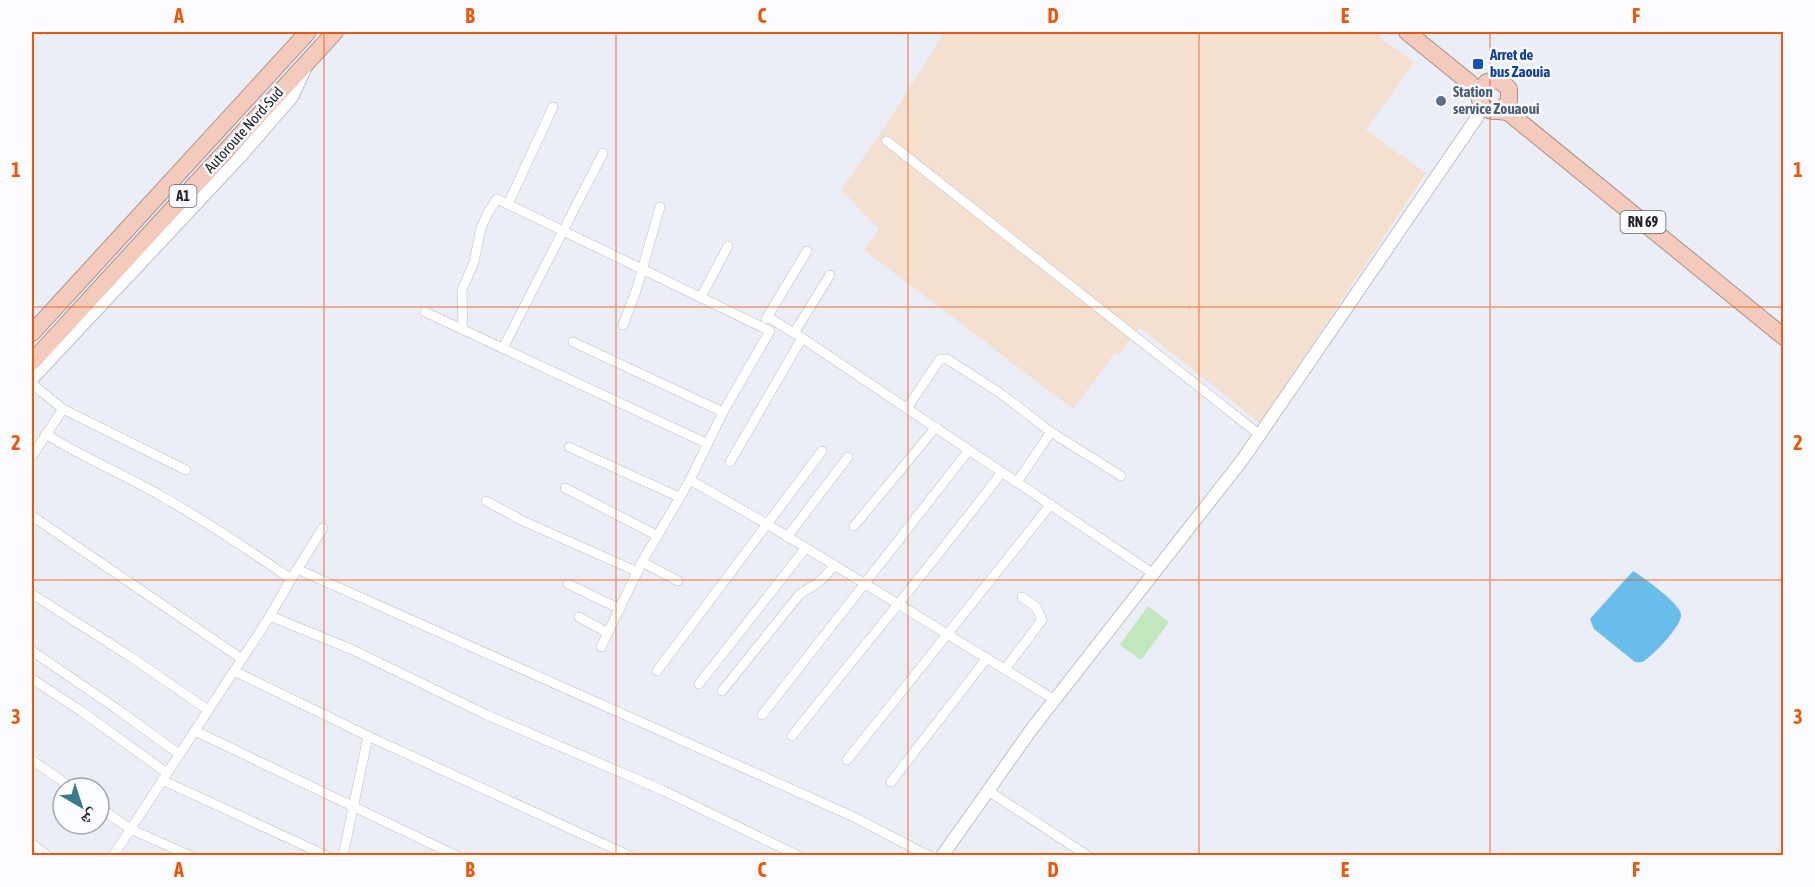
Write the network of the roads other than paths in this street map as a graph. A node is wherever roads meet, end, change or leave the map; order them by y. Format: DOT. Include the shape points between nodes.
graph roads {
  1 [pos="335,32"];
  2 [pos="341,32"];
  3 [pos="1407,32"];
  4 [pos="1419,32"];
  5 [pos="306,33"];
  6 [pos="314,53"];
  7 [pos="1491,80"];
  8 [pos="1490,105"];
  9 [pos="553,107"];
  10 [pos="888,141"];
  11 [pos="603,153"];
  12 [pos="508,204"];
  13 [pos="660,207"];
  14 [pos="563,231"];
  15 [pos="728,246"];
  16 [pos="807,251"];
  17 [pos="643,269"];
  18 [pos="830,275"];
  19 [pos="701,297"];
  20 [pos="425,312"];
  21 [pos="772,319"];
  22 [pos="623,325"];
  23 [pos="1784,325"];
  24 [pos="766,329"];
  25 [pos="464,330"];
  26 [pos="32,333"];
  27 [pos="798,335"];
  28 [pos="1784,337"];
  29 [pos="573,342"];
  30 [pos="503,348"];
  31 [pos="32,362"];
  32 [pos="32,379"];
  33 [pos="32,384"];
  34 [pos="907,408"];
  35 [pos="63,409"];
  36 [pos="723,412"];
  37 [pos="936,427"];
  38 [pos="1051,432"];
  39 [pos="46,434"];
  40 [pos="1260,435"];
  41 [pos="706,443"];
  42 [pos="569,447"];
  43 [pos="969,450"];
  44 [pos="822,451"];
  45 [pos="32,456"];
  46 [pos="848,457"];
  47 [pos="730,462"];
  48 [pos="186,470"];
  49 [pos="1002,472"];
  50 [pos="1121,476"];
  51 [pos="690,480"];
  52 [pos="1017,482"];
  53 [pos="565,488"];
  54 [pos="679,497"];
  55 [pos="486,501"];
  56 [pos="1051,504"];
  57 [pos="32,516"];
  58 [pos="767,524"];
  59 [pos="854,526"];
  60 [pos="323,528"];
  61 [pos="658,536"];
  62 [pos="788,537"];
  63 [pos="805,549"];
  64 [pos="642,562"];
  65 [pos="834,566"];
  66 [pos="297,569"];
  67 [pos="638,572"];
  68 [pos="1152,573"];
  69 [pos="291,579"];
  70 [pos="678,581"];
  71 [pos="863,583"];
  72 [pos="568,584"];
  73 [pos="32,594"];
  74 [pos="1022,597"];
  75 [pos="898,604"];
  76 [pos="620,609"];
  77 [pos="270,616"];
  78 [pos="579,617"];
  79 [pos="608,633"];
  80 [pos="947,634"];
  81 [pos="601,647"];
  82 [pos="32,651"];
  83 [pos="987,658"];
  84 [pos="242,659"];
  85 [pos="1005,669"];
  86 [pos="234,671"];
  87 [pos="657,671"];
  88 [pos="32,679"];
  89 [pos="699,684"];
  90 [pos="722,691"];
  91 [pos="1055,700"];
  92 [pos="208,710"];
  93 [pos="762,715"];
  94 [pos="195,731"];
  95 [pos="368,736"];
  96 [pos="792,736"];
  97 [pos="179,754"];
  98 [pos="32,760"];
  99 [pos="847,760"];
  100 [pos="55,776"];
  101 [pos="165,776"];
  102 [pos="891,782"];
  103 [pos="987,790"];
  104 [pos="355,807"];
  105 [pos="111,816"];
  106 [pos="130,829"];
  107 [pos="32,844"];
  108 [pos="608,845"];
  109 [pos="948,853"];
  110 [pos="48,855"];
  111 [pos="113,855"];
  112 [pos="191,855"];
  113 [pos="327,855"];
  114 [pos="343,855"];
  115 [pos="457,855"];
  116 [pos="603,855"];
  117 [pos="630,855"];
  118 [pos="799,855"];
  119 [pos="929,855"];
  120 [pos="1088,855"];
  1 -- 6 [label="highway, Autoroute Nord-Sud / A1"];
  2 -- 6 [label="highway"];
  3 -- 8 [label="highway, RN 69" via="1470,83"];
  4 -- 7 [label="highway" via="1474,73"];
  5 -- 26 [label="highway, Autoroute Nord-Sud / A1"];
  6 -- 31 [label="highway, Autoroute Nord-Sud / A1"];
  6 -- 32 [label="street" via="285,107"];
  7 -- 8 [label="highway" via="1481,88"];
  7 -- 8 [label="highway" via="1503,82 1509,88"];
  8 -- 23 [label="highway, RN 69" via="1536,122"];
  8 -- 28 [label="highway, RN 69" via="1509,113"];
  8 -- 40 [label="street"];
  9 -- 12 [label="street"];
  10 -- 40 [label="street"];
  11 -- 14 [label="street"];
  12 -- 14 [label="street"];
  12 -- 25 [label="street" via="497,199 481,228 474,262 462,290"];
  13 -- 17 [label="street"];
  14 -- 17 [label="street"];
  14 -- 30 [label="street"];
  15 -- 19 [label="street"];
  16 -- 21 [label="street"];
  17 -- 19 [label="street"];
  17 -- 22 [label="street"];
  18 -- 27 [label="street"];
  19 -- 24 [label="street"];
  20 -- 25 [label="street"];
  21 -- 24 [label="street"];
  21 -- 27 [label="street"];
  24 -- 36 [label="street"];
  25 -- 30 [label="street"];
  27 -- 34 [label="street"];
  27 -- 47 [label="street"];
  29 -- 36 [label="street"];
  30 -- 41 [label="street"];
  33 -- 35 [label="street"];
  34 -- 37 [label="street"];
  34 -- 38 [label="street" via="940,359 947,359"];
  35 -- 39 [label="street"];
  35 -- 48 [label="street"];
  36 -- 41 [label="street"];
  37 -- 43 [label="street"];
  37 -- 59 [label="street"];
  38 -- 50 [label="street"];
  38 -- 52 [label="street"];
  39 -- 45 [label="street"];
  39 -- 69 [label="street" via="163,497"];
  40 -- 68 [label="street"];
  41 -- 51 [label="street"];
  42 -- 54 [label="street"];
  43 -- 49 [label="street"];
  43 -- 71 [label="street"];
  44 -- 58 [label="street"];
  46 -- 62 [label="street"];
  49 -- 52 [label="street"];
  49 -- 75 [label="street"];
  51 -- 54 [label="street"];
  51 -- 58 [label="street"];
  52 -- 56 [label="street"];
  53 -- 61 [label="street"];
  54 -- 61 [label="street"];
  55 -- 67 [label="street"];
  56 -- 68 [label="street"];
  56 -- 80 [label="street"];
  57 -- 84 [label="street"];
  58 -- 62 [label="street"];
  58 -- 87 [label="street"];
  60 -- 66 [label="street"];
  61 -- 64 [label="street"];
  62 -- 63 [label="street"];
  63 -- 65 [label="street"];
  63 -- 89 [label="street"];
  64 -- 67 [label="street"];
  64 -- 70 [label="street"];
  65 -- 71 [label="street"];
  65 -- 90 [label="street" via="799,595"];
  66 -- 69 [label="street"];
  66 -- 119 [label="street" via="822,802"];
  67 -- 76 [label="street"];
  68 -- 91 [label="street"];
  69 -- 77 [label="street"];
  71 -- 75 [label="street"];
  71 -- 93 [label="street"];
  72 -- 76 [label="street"];
  73 -- 92 [label="street"];
  74 -- 85 [label="street" via="1036,607 1042,620"];
  75 -- 80 [label="street"];
  75 -- 96 [label="street"];
  76 -- 79 [label="street"];
  77 -- 84 [label="street"];
  77 -- 118 [label="street" via="353,650 487,715 662,790"];
  78 -- 79 [label="street"];
  79 -- 81 [label="street"];
  80 -- 83 [label="street"];
  80 -- 99 [label="street"];
  82 -- 97 [label="street"];
  83 -- 85 [label="street"];
  83 -- 102 [label="street"];
  84 -- 86 [label="street"];
  85 -- 91 [label="street"];
  86 -- 92 [label="street"];
  86 -- 95 [label="street"];
  88 -- 101 [label="street" via="81,711"];
  91 -- 103 [label="street"];
  92 -- 94 [label="street"];
  94 -- 97 [label="street"];
  94 -- 104 [label="street"];
  95 -- 104 [label="street"];
  95 -- 108 [label="street"];
  97 -- 101 [label="street"];
  98 -- 100 [label="street"];
  101 -- 106 [label="street"];
  101 -- 113 [label="street"];
  103 -- 109 [label="street"];
  103 -- 120 [label="street"];
  104 -- 114 [label="street"];
  104 -- 115 [label="street"];
  105 -- 106 [label="street"];
  106 -- 111 [label="street"];
  106 -- 112 [label="street"];
  107 -- 110 [label="street"];
  108 -- 116 [label="street"];
  108 -- 117 [label="street"];
}
